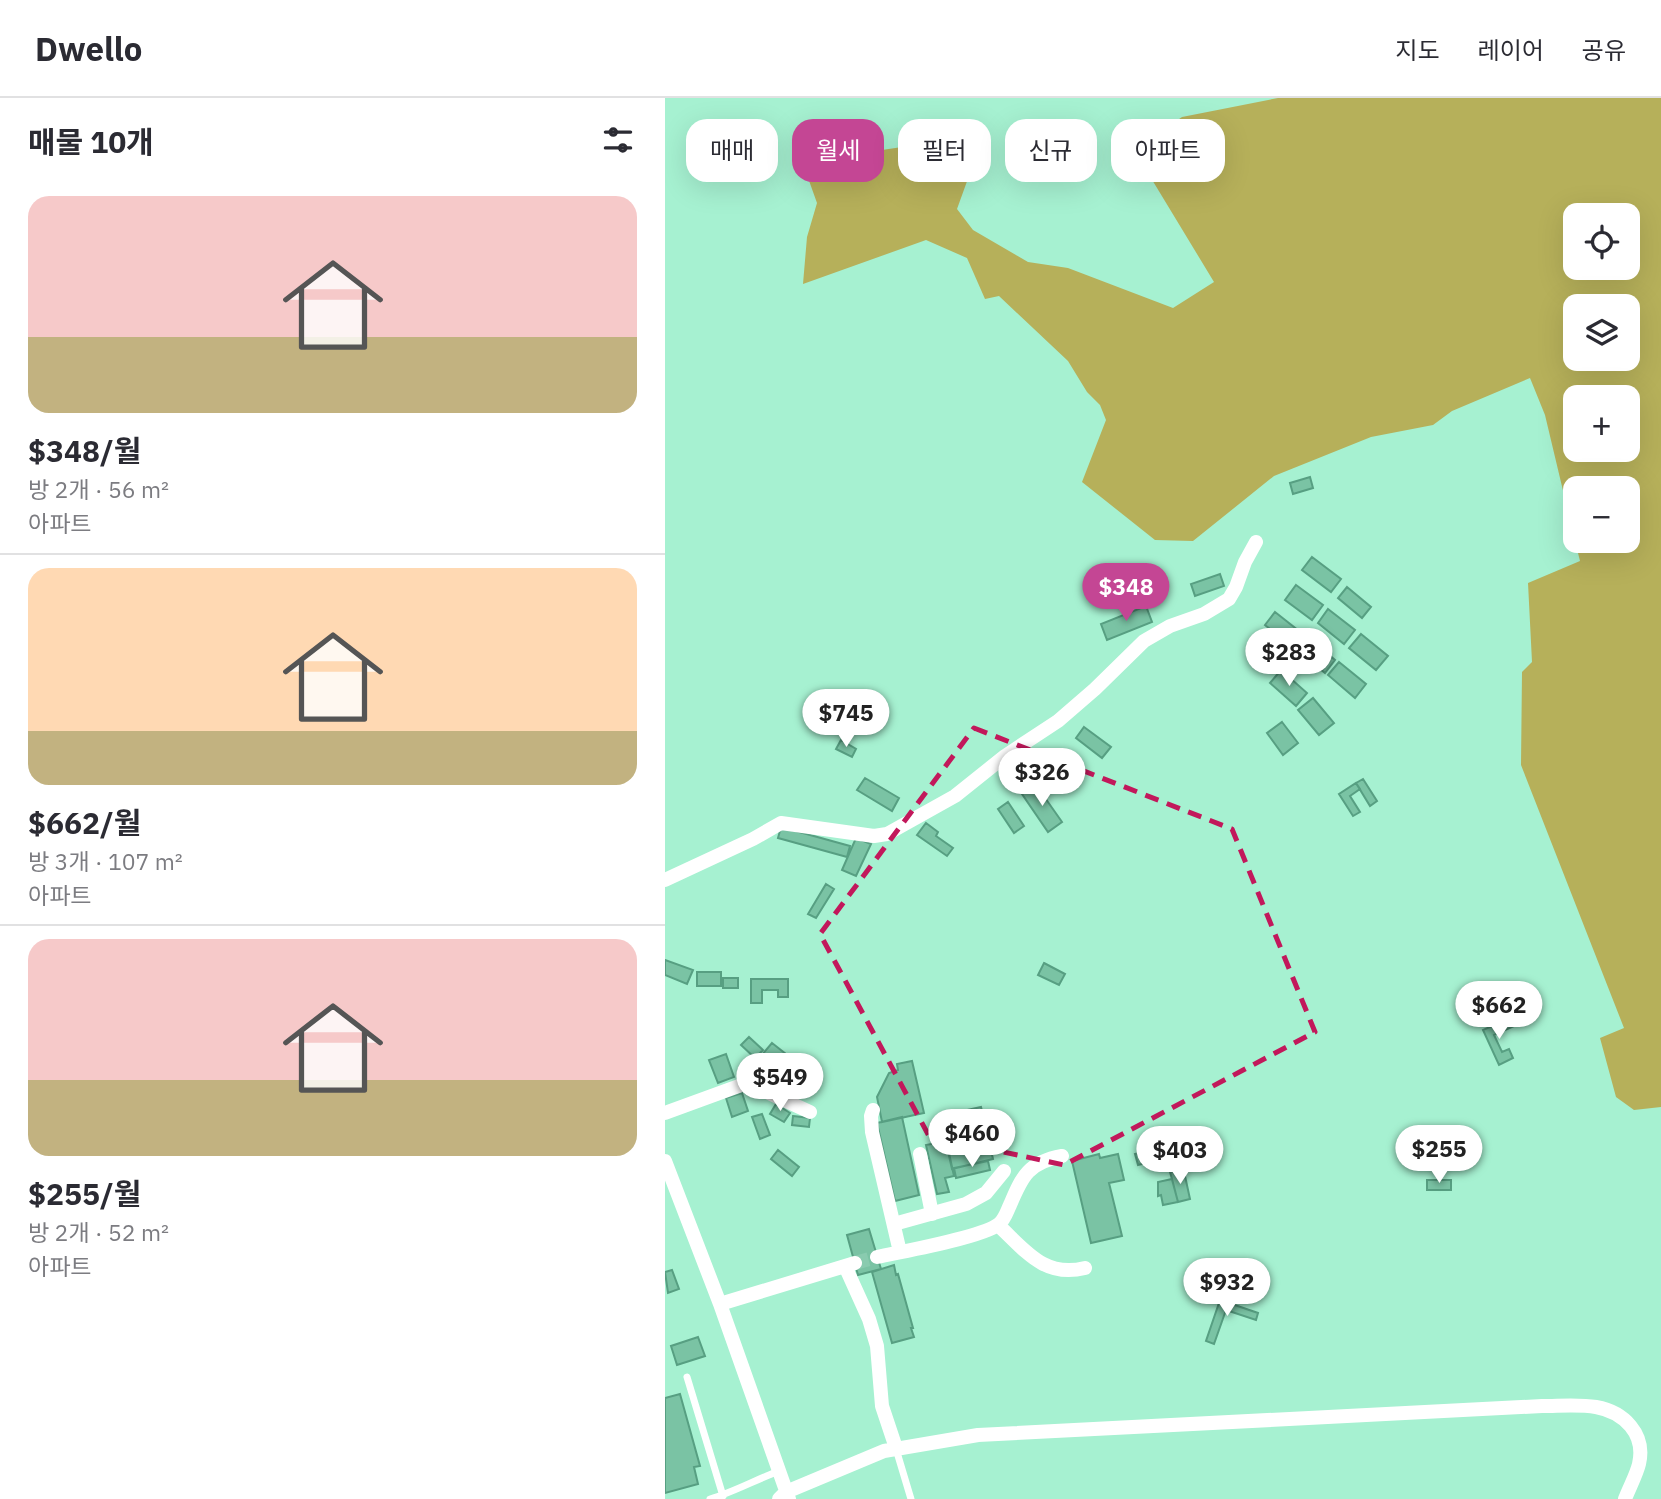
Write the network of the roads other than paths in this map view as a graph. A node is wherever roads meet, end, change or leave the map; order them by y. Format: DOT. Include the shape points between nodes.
graph roads {
  1 [pos="1256,542"];
  2 [pos="665,880"];
  3 [pos="873,1110"];
  4 [pos="810,1112"];
  5 [pos="665,1113"];
  6 [pos="920,1154"];
  7 [pos="1062,1156"];
  8 [pos="665,1161"];
  9 [pos="1005,1171"];
  10 [pos="932,1214"];
  11 [pos="894,1224"];
  12 [pos="998,1225"];
  13 [pos="900,1252"];
  14 [pos="877,1257"];
  15 [pos="1085,1268"];
  16 [pos="720,1304"];
  17 [pos="687,1377"];
  18 [pos="896,1448"];
  19 [pos="779,1471"];
  20 [pos="723,1496"];
  21 [pos="785,1497"];
  22 [pos="710,1499"];
  23 [pos="911,1499"];
  24 [pos="1625,1499"];
  1 -- 2 [label="street" via="1229,599 1144,641 1058,721 942,805 887,834 874,836 781,823"];
  3 -- 11 [label="street" via="872,1132"];
  4 -- 5 [label="street" via="747,1083"];
  6 -- 10 [label="street"];
  7 -- 12 [label="street" via="1030,1169"];
  8 -- 16 [label="street"];
  9 -- 10 [label="street" via="986,1193"];
  10 -- 11 [label="street"];
  11 -- 13 [label="street"];
  12 -- 13 [label="street"];
  12 -- 15 [label="street" via="1053,1270"];
  13 -- 14 [label="street"];
  16 -- 18 [label="street" via="850,1265 877,1346 882,1406"];
  16 -- 19 [label="street"];
  17 -- 20 [label="lane"];
  18 -- 21 [label="street"];
  18 -- 23 [label="lane"];
  18 -- 24 [label="street" via="978,1435 1596,1407 1618,1415 1636,1430 1639,1463"];
  19 -- 20 [label="lane"];
  19 -- 21 [label="street"];
  20 -- 22 [label="lane"];
}
